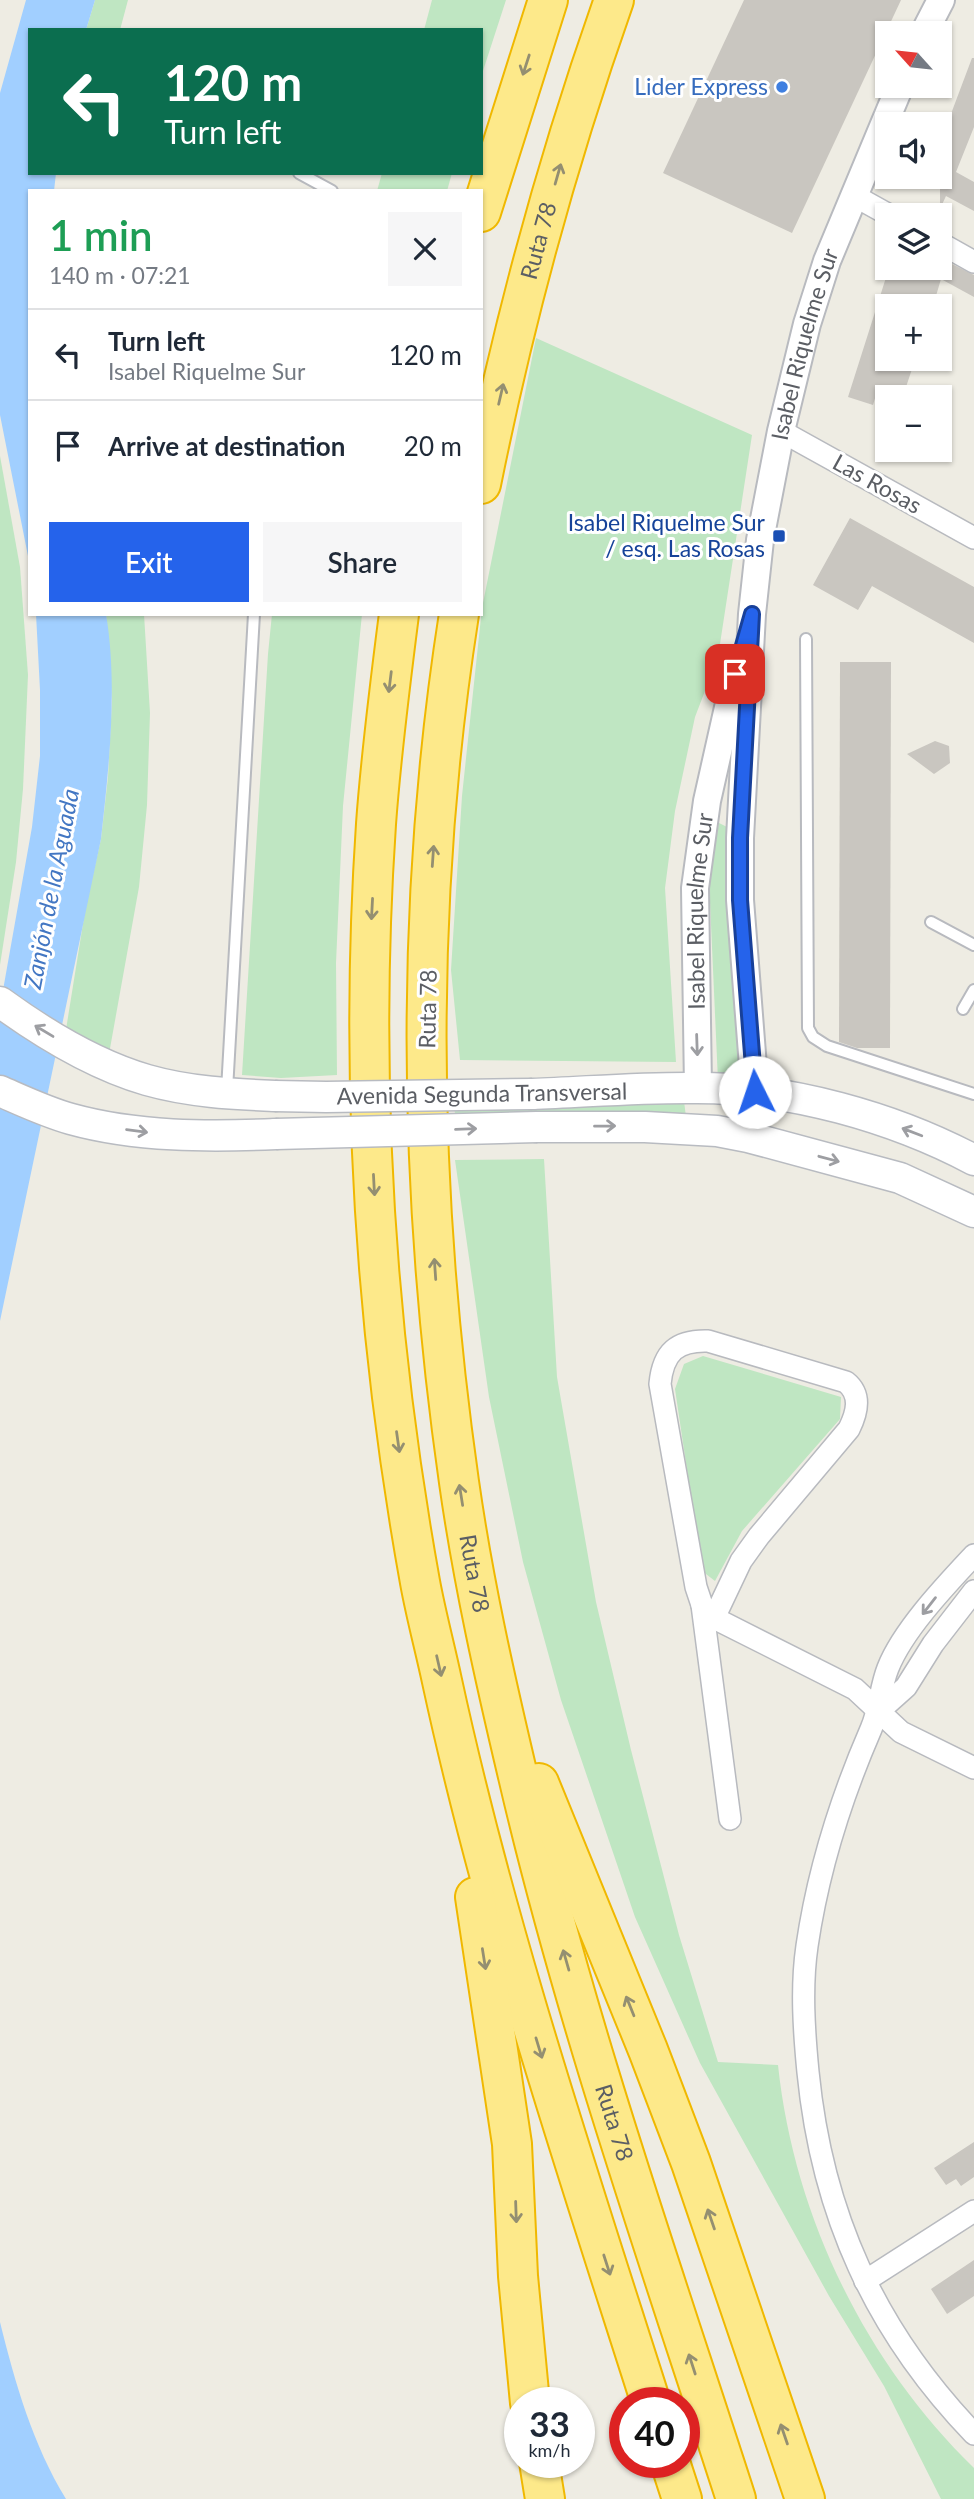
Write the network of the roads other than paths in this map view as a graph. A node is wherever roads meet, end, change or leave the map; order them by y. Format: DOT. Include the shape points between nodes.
graph roads {
  1 [pos="548,0"];
  2 [pos="614,0"];
  3 [pos="941,0"];
  4 [pos="931,21"];
  5 [pos="895,98"];
  6 [pos="303,175"];
  7 [pos="328,189"];
  8 [pos="853,195"];
  9 [pos="483,206"];
  10 [pos="875,207"];
  11 [pos="952,250"];
  12 [pos="974,262"];
  13 [pos="781,431"];
  14 [pos="483,475"];
  15 [pos="974,538"];
  16 [pos="752,614"];
  17 [pos="254,616"];
  18 [pos="398,616"];
  19 [pos="459,616"];
  20 [pos="806,639"];
  21 [pos="931,922"];
  22 [pos="974,945"];
  23 [pos="974,990"];
  24 [pos="0,1002"];
  25 [pos="963,1009"];
  26 [pos="698,1088"];
  27 [pos="0,1091"];
  28 [pos="755,1092"];
  29 [pos="227,1094"];
  30 [pos="974,1094"];
  31 [pos="748,1137"];
  32 [pos="974,1160"];
  33 [pos="974,1212"];
  34 [pos="974,1555"];
  35 [pos="974,1591"];
  36 [pos="708,1611"];
  37 [pos="497,1682"];
  38 [pos="878,1712"];
  39 [pos="974,1768"];
  40 [pos="462,1770"];
  41 [pos="730,1819"];
  42 [pos="974,2211"];
  43 [pos="865,2281"];
  44 [pos="528,2387"];
  45 [pos="646,2387"];
  46 [pos="974,2434"];
  47 [pos="542,2478"];
  48 [pos="675,2478"];
  49 [pos="545,2499"];
  50 [pos="682,2499"];
  51 [pos="736,2499"];
  52 [pos="805,2499"];
  1 -- 9 [label="highway, one-way"];
  14 -- 2 [label="highway, Ruta 78, one-way" via="533,262"];
  3 -- 4 [label="street"];
  5 -- 8 [label="street, Isabel Riquelme Sur"];
  6 -- 7 [label="lane"];
  8 -- 10 [label="street"];
  8 -- 13 [label="street, Isabel Riquelme Sur" via="807,324"];
  11 -- 12 [label="street"];
  13 -- 15 [label="street, Las Rosas"];
  13 -- 16 [label="street, Isabel Riquelme Sur" via="760,540"];
  16 -- 26 [label="street, Isabel Riquelme Sur, one-way" via="699,850 695,912"];
  16 -- 28 [label="street, Isabel Riquelme Sur" via="740,900"];
  17 -- 29 [label="lane"];
  18 -- 40 [label="highway, one-way" via="371,919 376,1230 410,1521"];
  37 -- 19 [label="highway, Ruta 78, one-way" via="460,1485 430,1194 429,923 442,750"];
  20 -- 30 [label="lane" via="808,1028 827,1046"];
  21 -- 22 [label="lane"];
  23 -- 25 [label="lane"];
  29 -- 24 [label="main road, Avenida Segunda Transversal, one-way" via="147,1080 116,1069"];
  26 -- 28 [label="main road, Avenida Segunda Transversal"];
  26 -- 29 [label="main road, Avenida Segunda Transversal, bridge" via="532,1094"];
  26 -- 31 [label="main road"];
  27 -- 31 [label="main road, Avenida Segunda Transversal, one-way, bridge" via="70,1119 151,1133 645,1127"];
  32 -- 28 [label="main road, Avenida Segunda Transversal, one-way" via="856,1113"];
  31 -- 33 [label="main road, Avenida Segunda Transversal, one-way" via="900,1178"];
  34 -- 38 [label="street, one-way" via="913,1627 889,1664"];
  35 -- 38 [label="street" via="906,1687"];
  36 -- 36 [label="street" via="759,1536 849,1429 858,1404 854,1389 846,1382 708,1340 689,1340 670,1352 660,1384 696,1587"];
  36 -- 38 [label="street" via="855,1689"];
  36 -- 41 [label="street"];
  51 -- 37 [label="highway, Ruta 78, one-way" via="579,2006"];
  52 -- 37 [label="highway, one-way" via="672,2113"];
  38 -- 39 [label="street" via="901,1732"];
  38 -- 43 [label="street" via="842,1799 829,1845 807,1948 804,2000 808,2077 820,2159"];
  40 -- 44 [label="highway, one-way" via="471,1871 512,2144 517,2276"];
  40 -- 45 [label="highway, one-way" via="536,2037"];
  42 -- 43 [label="street"];
  43 -- 46 [label="street" via="906,2353"];
  47 -- 49 [label="highway"];
  48 -- 50 [label="highway"];
}
